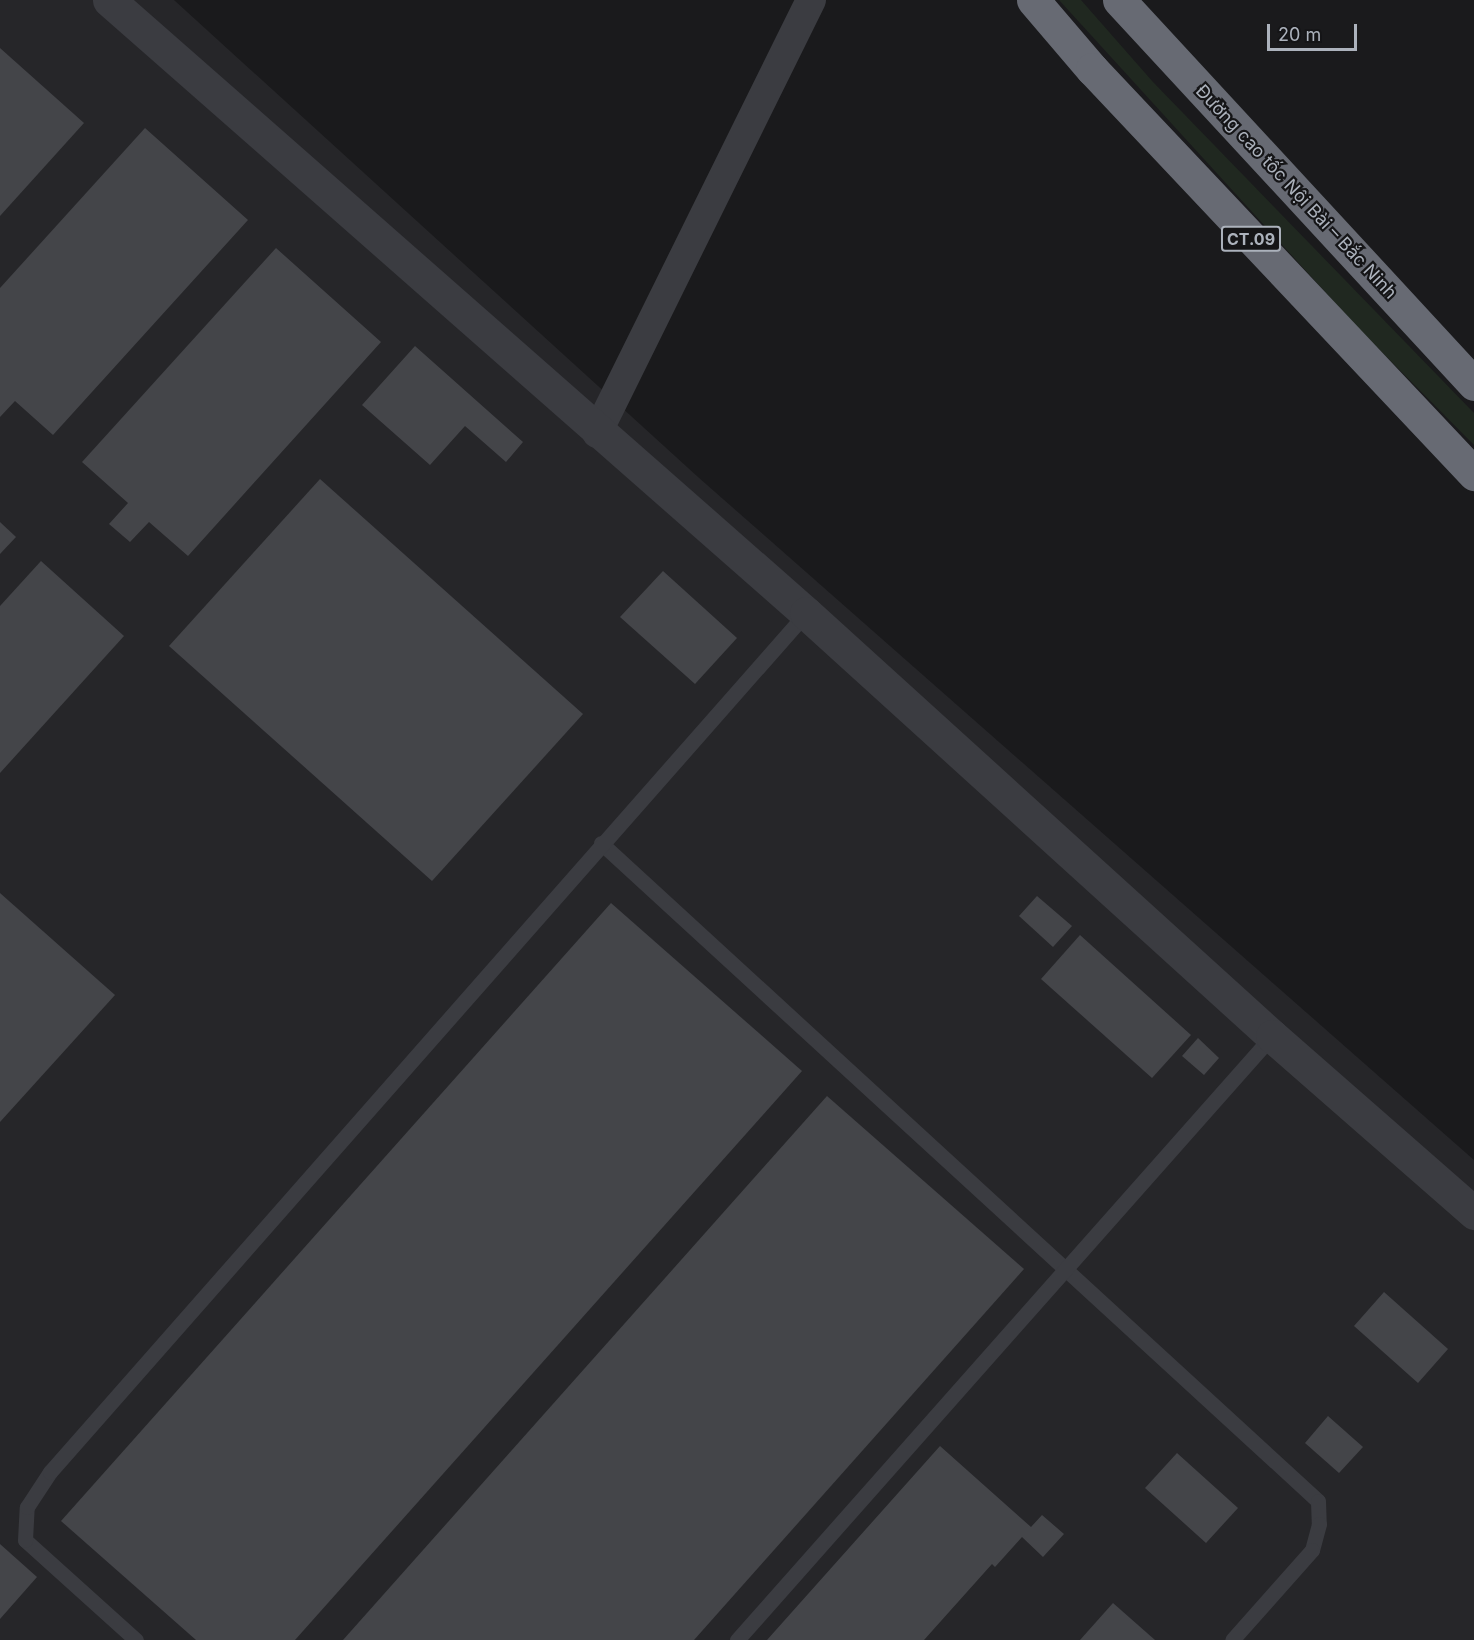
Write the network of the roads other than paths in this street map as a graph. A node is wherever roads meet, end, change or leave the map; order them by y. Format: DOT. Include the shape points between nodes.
graph roads {
  1 [pos="109,0"];
  2 [pos="811,0"];
  3 [pos="1033,0"];
  4 [pos="1119,0"];
  5 [pos="1474,384"];
  6 [pos="597,433"];
  7 [pos="1474,474"];
  8 [pos="806,613"];
  9 [pos="601,843"];
  10 [pos="1272,1036"];
  11 [pos="1474,1214"];
  12 [pos="1065,1270"];
  13 [pos="136,1640"];
  14 [pos="737,1640"];
  15 [pos="1232,1640"];
  1 -- 6 [label="street"];
  2 -- 6 [label="street"];
  3 -- 7 [label="highway, CT.09" via="1092,69"];
  4 -- 5 [label="highway, Đường cao tốc Nội Bài – Bắc Ninh"];
  6 -- 8 [label="street"];
  8 -- 9 [label="lane"];
  8 -- 10 [label="street"];
  9 -- 12 [label="lane"];
  9 -- 13 [label="lane" via="50,1472 27,1507 25,1540"];
  10 -- 11 [label="street"];
  10 -- 12 [label="lane"];
  12 -- 14 [label="lane"];
  12 -- 15 [label="lane" via="1318,1501 1320,1524 1312,1550"];
}
